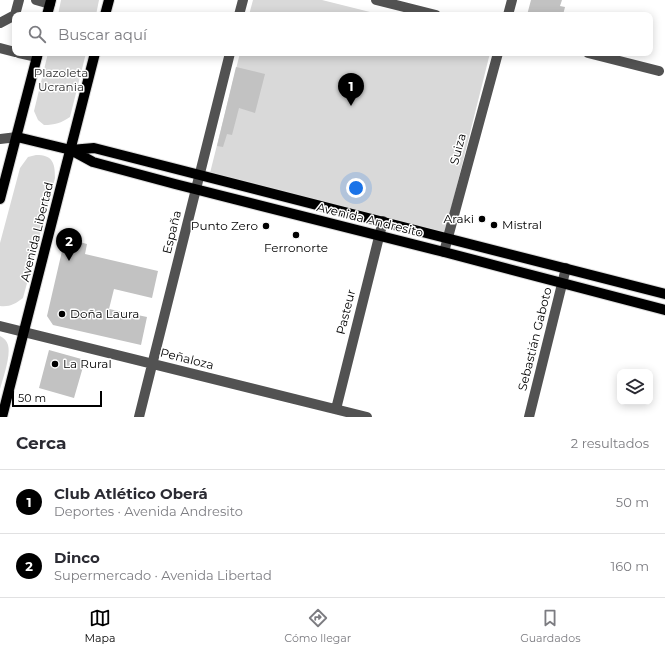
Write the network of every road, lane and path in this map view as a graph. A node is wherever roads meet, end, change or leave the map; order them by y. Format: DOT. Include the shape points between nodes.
graph roads {
  1 [pos="19,0"];
  2 [pos="36,0"];
  3 [pos="109,0"];
  4 [pos="243,0"];
  5 [pos="376,0"];
  6 [pos="512,0"];
  7 [pos="51,2"];
  8 [pos="16,12"];
  9 [pos="48,12"];
  10 [pos="106,12"];
  11 [pos="240,12"];
  12 [pos="424,12"];
  13 [pos="509,12"];
  14 [pos="12,17"];
  15 [pos="0,23"];
  16 [pos="0,48"];
  17 [pos="12,51"];
  18 [pos="37,56"];
  19 [pos="95,56"];
  20 [pos="229,56"];
  21 [pos="497,56"];
  22 [pos="600,56"];
  23 [pos="659,71"];
  24 [pos="17,137"];
  25 [pos="0,139"];
  26 [pos="71,150"];
  27 [pos="199,175"];
  28 [pos="196,190"];
  29 [pos="0,199"];
  30 [pos="383,221"];
  31 [pos="378,235"];
  32 [pos="448,237"];
  33 [pos="444,252"];
  34 [pos="566,268"];
  35 [pos="562,284"];
  36 [pos="665,294"];
  37 [pos="665,310"];
  38 [pos="0,326"];
  39 [pos="24,332"];
  40 [pos="152,364"];
  41 [pos="336,409"];
  42 [pos="2,417"];
  43 [pos="139,417"];
  44 [pos="367,417"];
  45 [pos="529,417"];
  1 -- 8 [label="street"];
  2 -- 7 [label="street"];
  3 -- 10 [label="main road"];
  4 -- 11 [label="street"];
  5 -- 12 [label="street"];
  6 -- 13 [label="street"];
  7 -- 9 [label="main road"];
  14 -- 15 [label="street"];
  16 -- 17 [label="street"];
  18 -- 24 [label="main road"];
  19 -- 26 [label="main road, Avenida Libertad"];
  20 -- 27 [label="street, España"];
  21 -- 32 [label="street, Suiza"];
  22 -- 23 [label="street"];
  24 -- 25 [label="street"];
  24 -- 26 [label="main road, Avenida Andresito"];
  24 -- 29 [label="main road"];
  26 -- 27 [label="main road, Avenida Andresito" via="94,148"];
  26 -- 28 [label="main road, Avenida Andresito" via="93,162"];
  26 -- 39 [label="main road, Avenida Libertad"];
  27 -- 28 [label="street, España"];
  27 -- 30 [label="main road, Avenida Andresito"];
  28 -- 31 [label="main road, Avenida Andresito"];
  28 -- 40 [label="street, España"];
  30 -- 31 [label="street, Pasteur"];
  30 -- 32 [label="main road, Avenida Andresito"];
  31 -- 33 [label="main road, Avenida Andresito"];
  31 -- 41 [label="street, Pasteur"];
  32 -- 33 [label="street, Suiza"];
  32 -- 34 [label="main road, Avenida Andresito"];
  33 -- 35 [label="main road, Avenida Andresito"];
  34 -- 35 [label="street, Sebastián Gaboto"];
  34 -- 36 [label="main road, Avenida Andresito"];
  35 -- 37 [label="main road, Avenida Andresito"];
  35 -- 45 [label="street, Sebastián Gaboto"];
  38 -- 39 [label="street, Peñaloza"];
  39 -- 40 [label="street, Peñaloza"];
  39 -- 42 [label="main road, Avenida Libertad"];
  40 -- 41 [label="street, Peñaloza"];
  40 -- 43 [label="street, España"];
  41 -- 44 [label="street, Peñaloza"];
}
